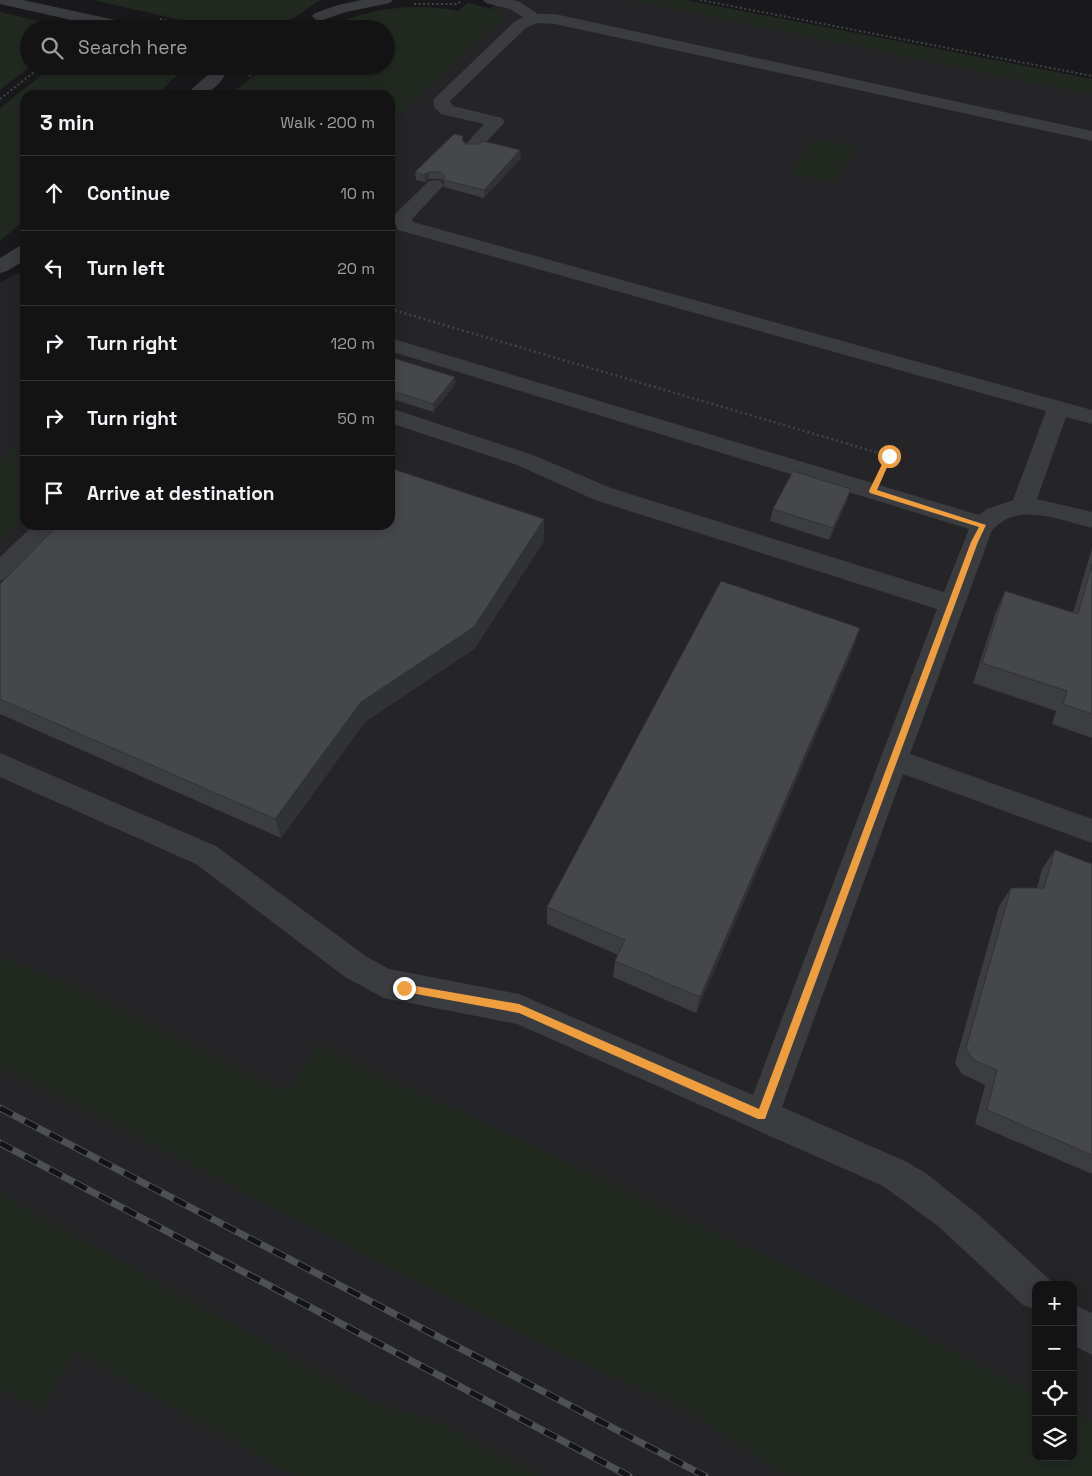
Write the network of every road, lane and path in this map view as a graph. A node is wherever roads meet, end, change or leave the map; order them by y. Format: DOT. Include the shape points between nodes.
graph roads {
  1 [pos="2,0"];
  2 [pos="341,0"];
  3 [pos="385,0"];
  4 [pos="491,0"];
  5 [pos="700,0"];
  6 [pos="534,18"];
  7 [pos="93,20"];
  8 [pos="31,75"];
  9 [pos="217,75"];
  10 [pos="1092,76"];
  11 [pos="199,90"];
  12 [pos="0,99"];
  13 [pos="1092,136"];
  14 [pos="473,146"];
  15 [pos="435,185"];
  16 [pos="20,254"];
  17 [pos="0,267"];
  18 [pos="395,310"];
  19 [pos="395,346"];
  20 [pos="1058,408"];
  21 [pos="395,417"];
  22 [pos="1092,417"];
  23 [pos="873,491"];
  24 [pos="1022,507"];
  25 [pos="1092,520"];
  26 [pos="983,525"];
  27 [pos="44,530"];
  28 [pos="0,572"];
  29 [pos="952,604"];
  30 [pos="895,760"];
  31 [pos="0,764"];
  32 [pos="1092,831"];
  33 [pos="762,1115"];
  34 [pos="1032,1288"];
  35 [pos="1077,1325"];
  36 [pos="1092,1336"];
  1 -- 7 [label="street"];
  2 -- 3 [label="street" via="315,20 343,8"];
  4 -- 6 [label="street" via="516,5"];
  5 -- 10 [label="path"];
  6 -- 13 [label="street"];
  6 -- 14 [label="street" via="520,25 441,100 442,107 447,110 496,122"];
  8 -- 12 [label="path"];
  9 -- 11 [label="street"];
  15 -- 20 [label="street" via="402,218 406,226"];
  16 -- 17 [label="street"];
  18 -- 23 [label="path" via="889,456"];
  19 -- 23 [label="street"];
  20 -- 22 [label="street"];
  20 -- 24 [label="street"];
  21 -- 29 [label="street" via="525,460 603,494"];
  23 -- 26 [label="street"];
  24 -- 25 [label="street" via="1042,508"];
  24 -- 26 [label="street" via="993,516"];
  26 -- 29 [label="street"];
  27 -- 28 [label="street"];
  29 -- 30 [label="street"];
  30 -- 32 [label="street"];
  30 -- 33 [label="street"];
  31 -- 33 [label="street" via="206,854 356,967 384,983 519,1009"];
  33 -- 34 [label="street" via="895,1174 921,1190 970,1229"];
  35 -- 36 [label="street"];
}
